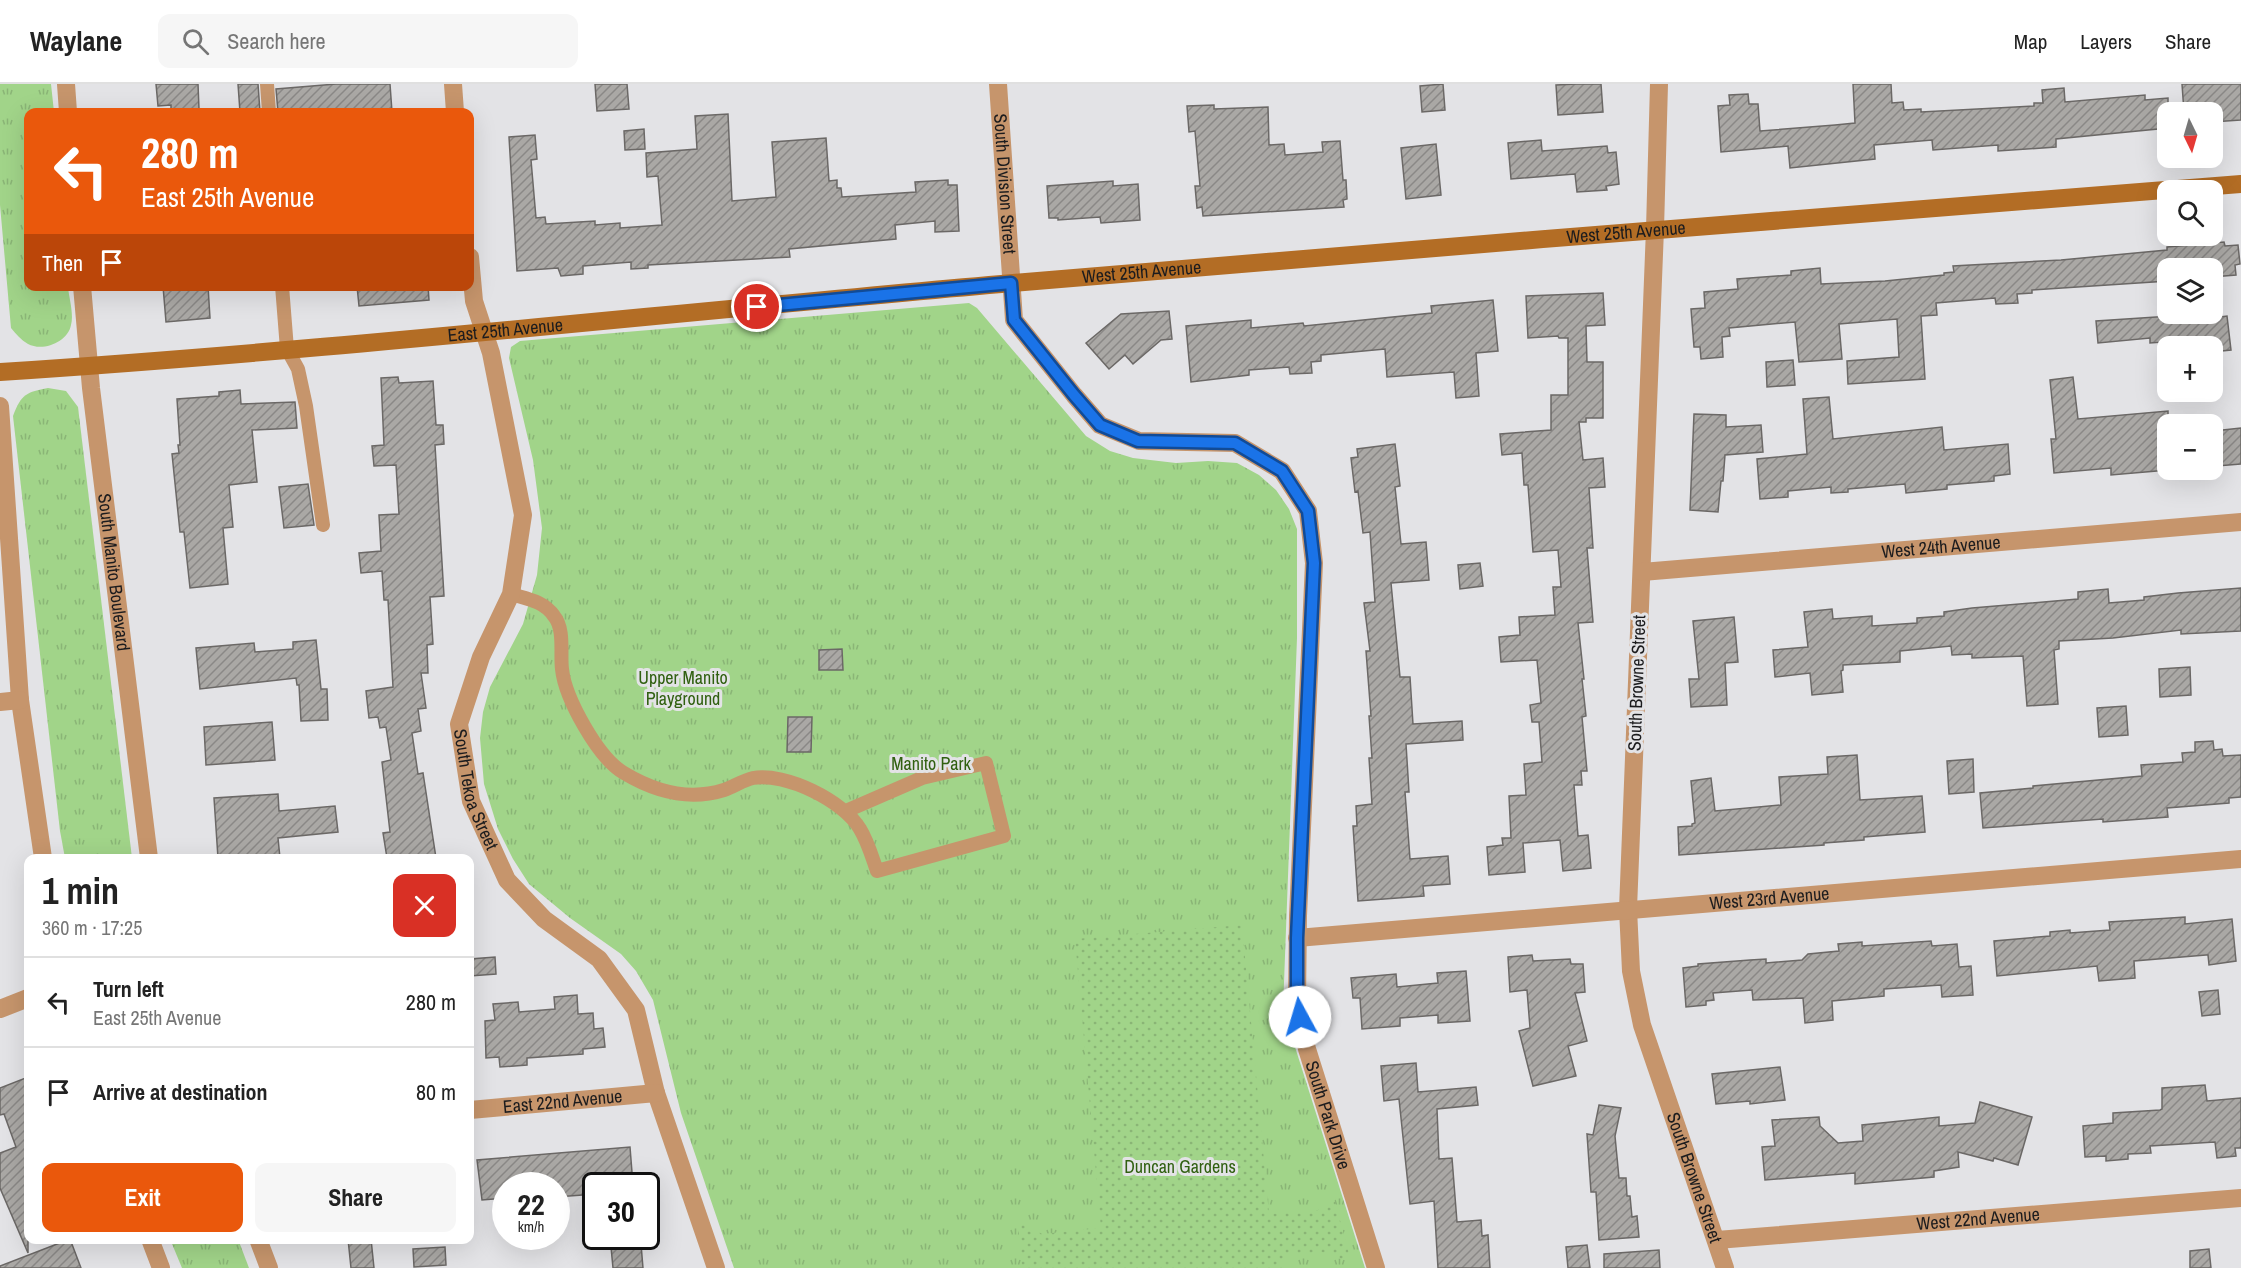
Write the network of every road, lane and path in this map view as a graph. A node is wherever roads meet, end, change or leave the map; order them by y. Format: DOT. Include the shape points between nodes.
graph roads {
  1 [pos="66,84"];
  2 [pos="267,84"];
  3 [pos="453,84"];
  4 [pos="998,84"];
  5 [pos="1659,84"];
  6 [pos="68,108"];
  7 [pos="269,108"];
  8 [pos="455,108"];
  9 [pos="2241,184"];
  10 [pos="1655,229"];
  11 [pos="1011,283"];
  12 [pos="82,291"];
  13 [pos="282,291"];
  14 [pos="473,291"];
  15 [pos="484,332"];
  16 [pos="287,349"];
  17 [pos="88,366"];
  18 [pos="0,372"];
  19 [pos="0,406"];
  20 [pos="2241,522"];
  21 [pos="323,525"];
  22 [pos="1642,572"];
  23 [pos="511,594"];
  24 [pos="20,700"];
  25 [pos="0,702"];
  26 [pos="846,811"];
  27 [pos="42,854"];
  28 [pos="149,854"];
  29 [pos="2241,859"];
  30 [pos="1628,909"];
  31 [pos="1297,938"];
  32 [pos="24,1000"];
  33 [pos="0,1009"];
  34 [pos="656,1093"];
  35 [pos="474,1110"];
  36 [pos="2241,1198"];
  37 [pos="1717,1240"];
  38 [pos="152,1244"];
  39 [pos="260,1244"];
  40 [pos="161,1268"];
  41 [pos="269,1268"];
  42 [pos="716,1268"];
  43 [pos="1376,1268"];
  44 [pos="1725,1268"];
  1 -- 6 [label="street"];
  2 -- 7 [label="lane"];
  3 -- 8 [label="street"];
  4 -- 11 [label="street, South Division Street"];
  5 -- 10 [label="street, South Browne Street"];
  9 -- 10 [label="street, West 25th Avenue"];
  10 -- 11 [label="street, West 25th Avenue"];
  10 -- 22 [label="street, South Browne Street"];
  11 -- 15 [label="street, East 25th Avenue"];
  11 -- 31 [label="street, South Park Drive" via="1014,320 1100,425 1138,441 1235,443 1282,471 1308,511 1313,575"];
  12 -- 17 [label="street, South Manito Boulevard"];
  13 -- 16 [label="lane"];
  14 -- 15 [label="street, South Tekoa Street"];
  15 -- 16 [label="street, East 25th Avenue"];
  15 -- 23 [label="street, South Tekoa Street" via="523,515"];
  16 -- 17 [label="street, East 25th Avenue"];
  16 -- 21 [label="lane" via="298,369 306,406"];
  17 -- 18 [label="street, East 25th Avenue"];
  17 -- 28 [label="street, South Manito Boulevard"];
  19 -- 24 [label="street"];
  20 -- 22 [label="street, West 24th Avenue"];
  22 -- 30 [label="street, South Browne Street"];
  23 -- 26 [label="lane" via="540,602 556,617 568,698 595,743 622,772 664,792 690,796 716,793 751,778 774,777 792,782"];
  23 -- 34 [label="street, South Tekoa Street" via="481,657 459,724 471,801 507,880 543,919 599,959 636,1010"];
  24 -- 25 [label="street"];
  24 -- 27 [label="street"];
  26 -- 26 [label="lane" via="859,827 877,871 1004,836 986,763 922,778"];
  29 -- 30 [label="street, West 23rd Avenue"];
  30 -- 31 [label="street, West 23rd Avenue"];
  30 -- 37 [label="street, South Browne Street" via="1631,972 1642,1025"];
  31 -- 43 [label="street, South Park Drive" via="1297,1001 1306,1050"];
  32 -- 33 [label="street"];
  34 -- 35 [label="street, East 22nd Avenue"];
  34 -- 42 [label="street, South Tekoa Street"];
  36 -- 37 [label="street, West 22nd Avenue"];
  37 -- 44 [label="street, South Browne Street"];
  38 -- 40 [label="street"];
  39 -- 41 [label="street"];
}
